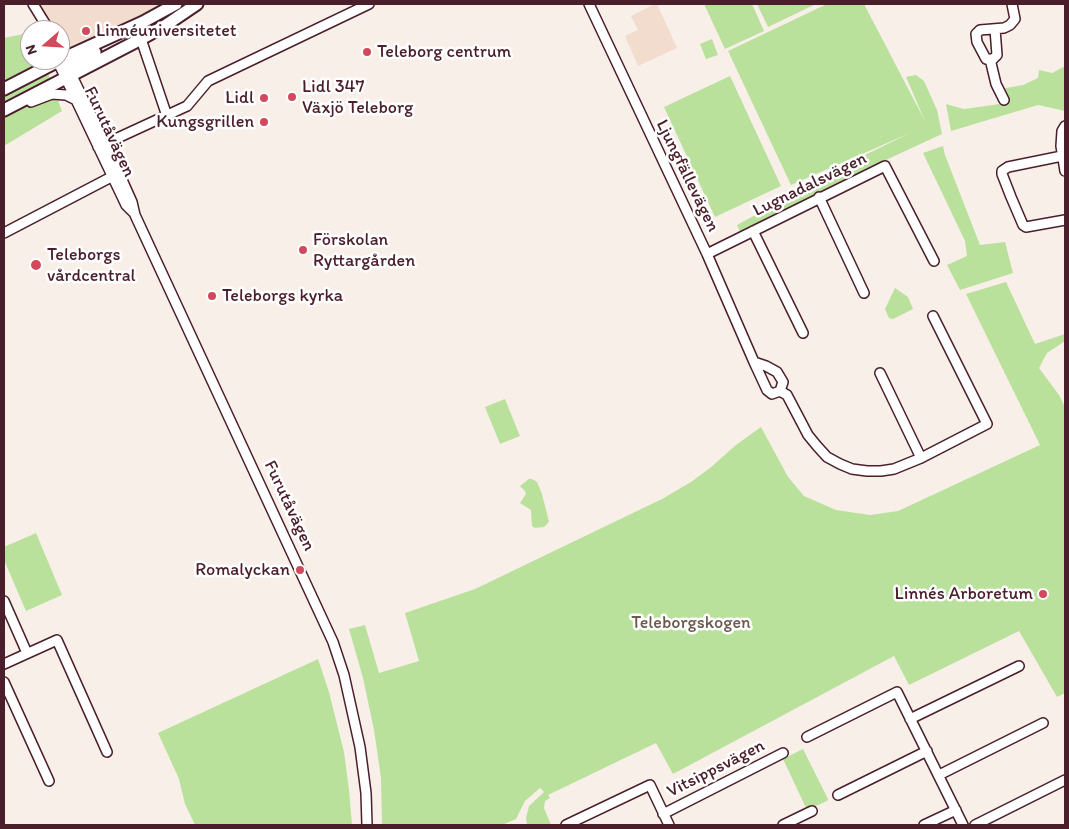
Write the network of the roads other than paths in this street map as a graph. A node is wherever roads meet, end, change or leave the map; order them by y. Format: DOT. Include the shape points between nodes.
graph roads {
  1 [pos="31,4"];
  2 [pos="176,4"];
  3 [pos="197,4"];
  4 [pos="369,4"];
  5 [pos="589,4"];
  6 [pos="1012,4"];
  7 [pos="38,20"];
  8 [pos="42,20"];
  9 [pos="142,22"];
  10 [pos="996,29"];
  11 [pos="141,39"];
  12 [pos="990,60"];
  13 [pos="70,61"];
  14 [pos="70,63"];
  15 [pos="47,70"];
  16 [pos="53,70"];
  17 [pos="63,70"];
  18 [pos="63,70"];
  19 [pos="4,89"];
  20 [pos="76,100"];
  21 [pos="1004,100"];
  22 [pos="8,107"];
  23 [pos="167,116"];
  24 [pos="1065,126"];
  25 [pos="102,146"];
  26 [pos="1062,156"];
  27 [pos="1065,171"];
  28 [pos="115,175"];
  29 [pos="819,197"];
  30 [pos="1065,220"];
  31 [pos="753,231"];
  32 [pos="4,233"];
  33 [pos="706,254"];
  34 [pos="934,260"];
  35 [pos="864,292"];
  36 [pos="933,316"];
  37 [pos="803,333"];
  38 [pos="754,362"];
  39 [pos="880,373"];
  40 [pos="780,391"];
  41 [pos="921,458"];
  42 [pos="4,601"];
  43 [pos="27,653"];
  44 [pos="4,664"];
  45 [pos="1019,666"];
  46 [pos="4,682"];
  47 [pos="910,719"];
  48 [pos="1043,723"];
  49 [pos="807,737"];
  50 [pos="927,751"];
  51 [pos="107,752"];
  52 [pos="783,753"];
  53 [pos="939,775"];
  54 [pos="1065,780"];
  55 [pos="49,781"];
  56 [pos="838,795"];
  57 [pos="956,810"];
  58 [pos="812,811"];
  59 [pos="664,814"];
  60 [pos="367,825"];
  61 [pos="566,825"];
  62 [pos="669,825"];
  63 [pos="783,825"];
  64 [pos="924,825"];
  65 [pos="963,825"];
  66 [pos="975,825"];
  1 -- 7 [label="street"];
  1 -- 8 [label="street"];
  2 -- 9 [label="main road"];
  3 -- 11 [label="main road"];
  4 -- 23 [label="street" via="208,81 187,106"];
  5 -- 33 [label="street, Ljungfällevägen"];
  6 -- 10 [label="street" via="1015,19 1010,25"];
  9 -- 11 [label="street"];
  9 -- 14 [label="main road" via="103,48"];
  10 -- 12 [label="street" via="997,55"];
  10 -- 12 [label="street" via="980,30 976,34 986,59"];
  11 -- 13 [label="main road"];
  11 -- 23 [label="street"];
  12 -- 21 [label="street"];
  15 -- 19 [label="main road"];
  16 -- 22 [label="main road"];
  17 -- 20 [label="street, Furutåvägen"];
  18 -- 25 [label="street, Furutåvägen"];
  20 -- 22 [label="street" via="52,94"];
  20 -- 25 [label="street, Furutåvägen"];
  23 -- 25 [label="street"];
  24 -- 26 [label="street"];
  25 -- 28 [label="street, Furutåvägen"];
  26 -- 27 [label="street"];
  26 -- 30 [label="street" via="1008,167 1002,174 1023,225"];
  28 -- 32 [label="street"];
  28 -- 60 [label="street, Furutåvägen" via="126,205 136,215 333,642 360,747"];
  29 -- 31 [label="street, Lugnadalsvägen"];
  29 -- 34 [label="street, Lugnadalsvägen" via="886,166"];
  29 -- 35 [label="street"];
  31 -- 33 [label="street, Lugnadalsvägen"];
  31 -- 37 [label="street"];
  33 -- 38 [label="street, Ljungfällevägen"];
  36 -- 41 [label="street" via="987,424"];
  38 -- 40 [label="street, Ljungfällevägen" via="767,390 772,394"];
  38 -- 40 [label="street" via="777,372 783,382"];
  39 -- 41 [label="street"];
  40 -- 41 [label="street" via="786,395 817,446 840,464 859,470 881,471"];
  42 -- 43 [label="street"];
  43 -- 44 [label="street"];
  43 -- 51 [label="street" via="57,640"];
  45 -- 47 [label="street"];
  46 -- 55 [label="street"];
  47 -- 49 [label="street" via="897,692"];
  47 -- 50 [label="street"];
  48 -- 53 [label="street"];
  50 -- 53 [label="street"];
  50 -- 56 [label="street"];
  52 -- 59 [label="street, Vitsippsvägen"];
  53 -- 57 [label="street"];
  54 -- 66 [label="street"];
  57 -- 64 [label="street"];
  57 -- 65 [label="street"];
  58 -- 63 [label="street"];
  59 -- 61 [label="street" via="650,785"];
  59 -- 62 [label="street"];
}
